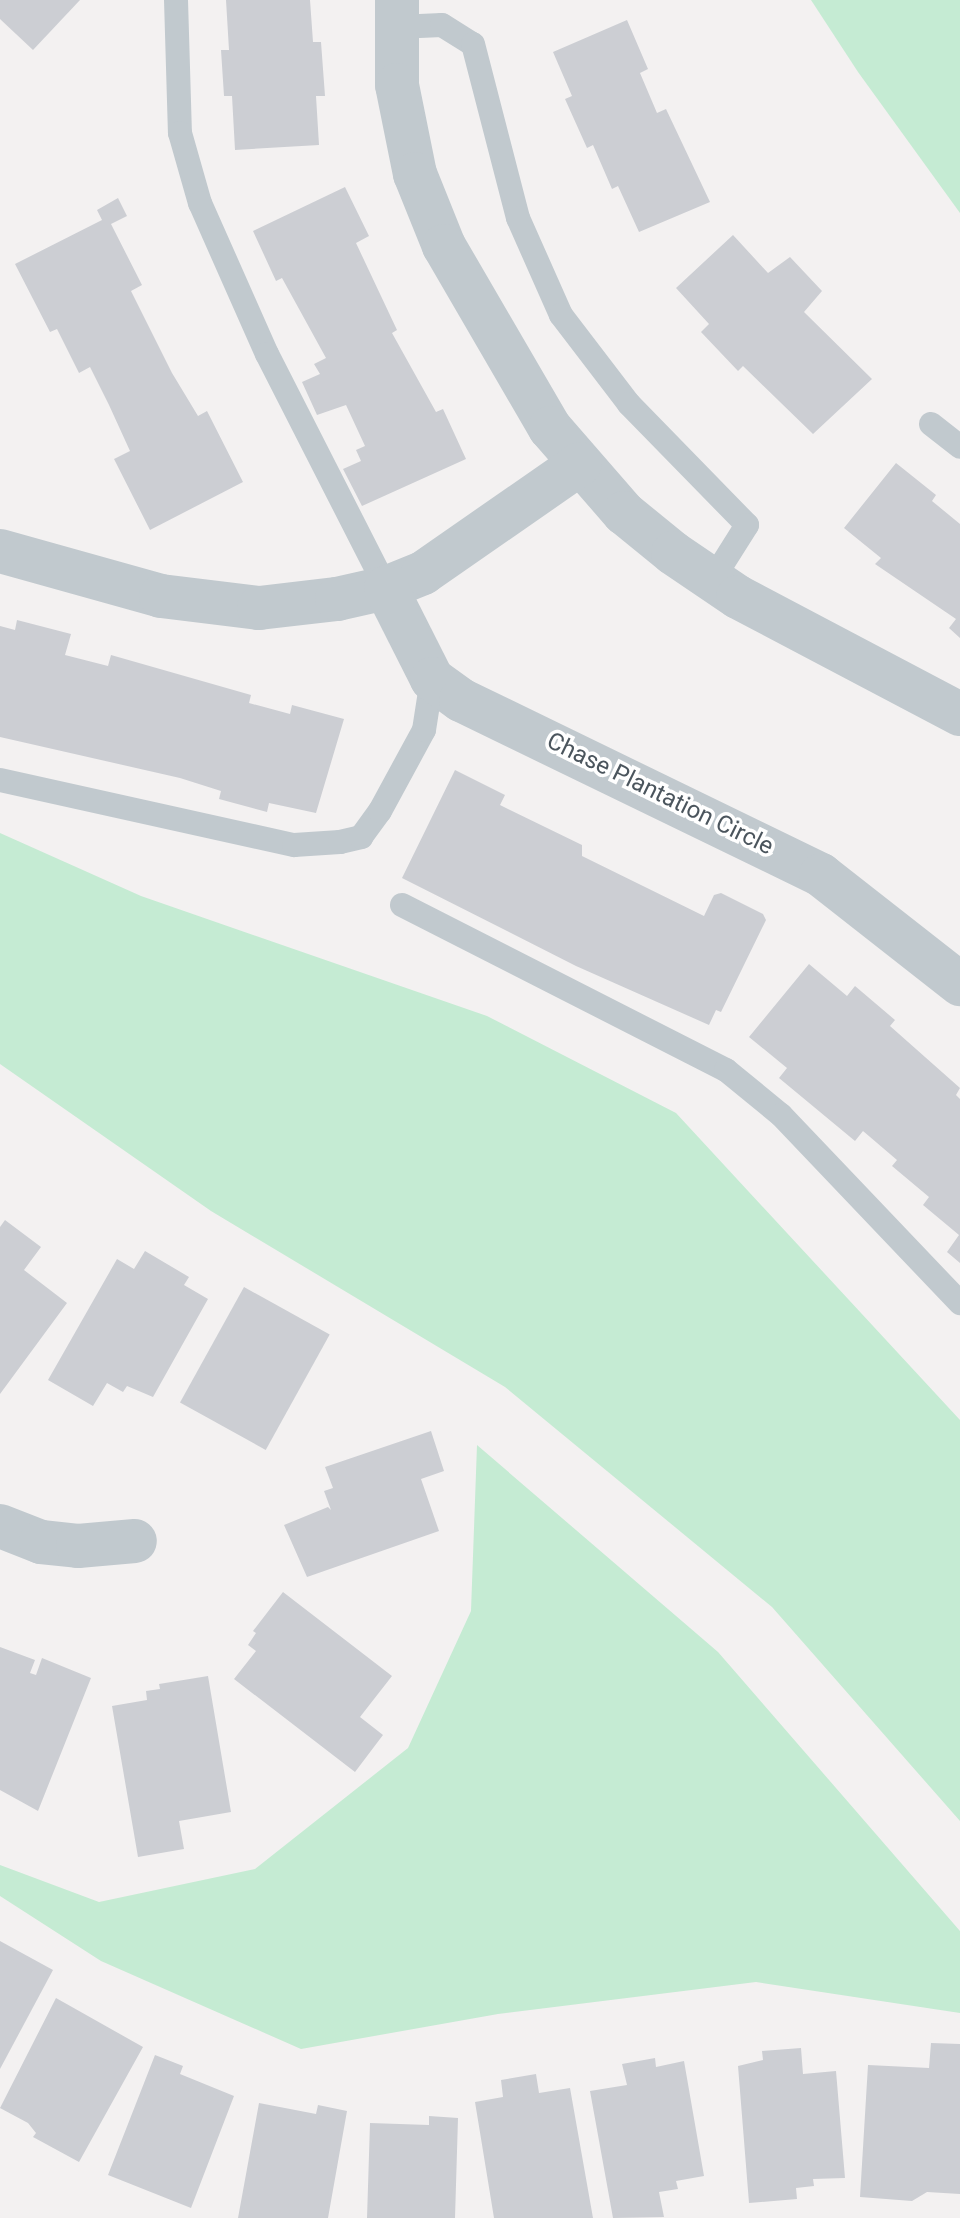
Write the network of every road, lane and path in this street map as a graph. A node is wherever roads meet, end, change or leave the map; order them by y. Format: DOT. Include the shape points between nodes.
graph roads {
  1 [pos="176,0"];
  2 [pos="397,13"];
  3 [pos="931,424"];
  4 [pos="960,447"];
  5 [pos="580,464"];
  6 [pos="0,551"];
  7 [pos="713,579"];
  8 [pos="386,588"];
  9 [pos="432,679"];
  10 [pos="960,714"];
  11 [pos="0,780"];
  12 [pos="402,905"];
  13 [pos="960,984"];
  14 [pos="960,1303"];
  15 [pos="0,1526"];
  16 [pos="135,1541"];
  1 -- 8 [label="lane" via="180,133 200,203 267,354"];
  2 -- 5 [label="street" via="397,85 415,174 444,246 493,337"];
  2 -- 7 [label="lane" via="442,25 473,44 518,218 561,315 629,404 747,525"];
  3 -- 4 [label="lane"];
  5 -- 7 [label="street" via="624,513"];
  5 -- 8 [label="street" via="423,573"];
  6 -- 8 [label="street" via="161,596 259,608"];
  7 -- 10 [label="street"];
  8 -- 9 [label="street, Chase Plantation Circle"];
  9 -- 11 [label="lane" via="424,730 380,811 361,837 340,842 294,845"];
  9 -- 13 [label="street, Chase Plantation Circle" via="461,700 821,875"];
  12 -- 14 [label="lane" via="726,1070 781,1115"];
  15 -- 16 [label="street" via="41,1542 78,1546"];
}
